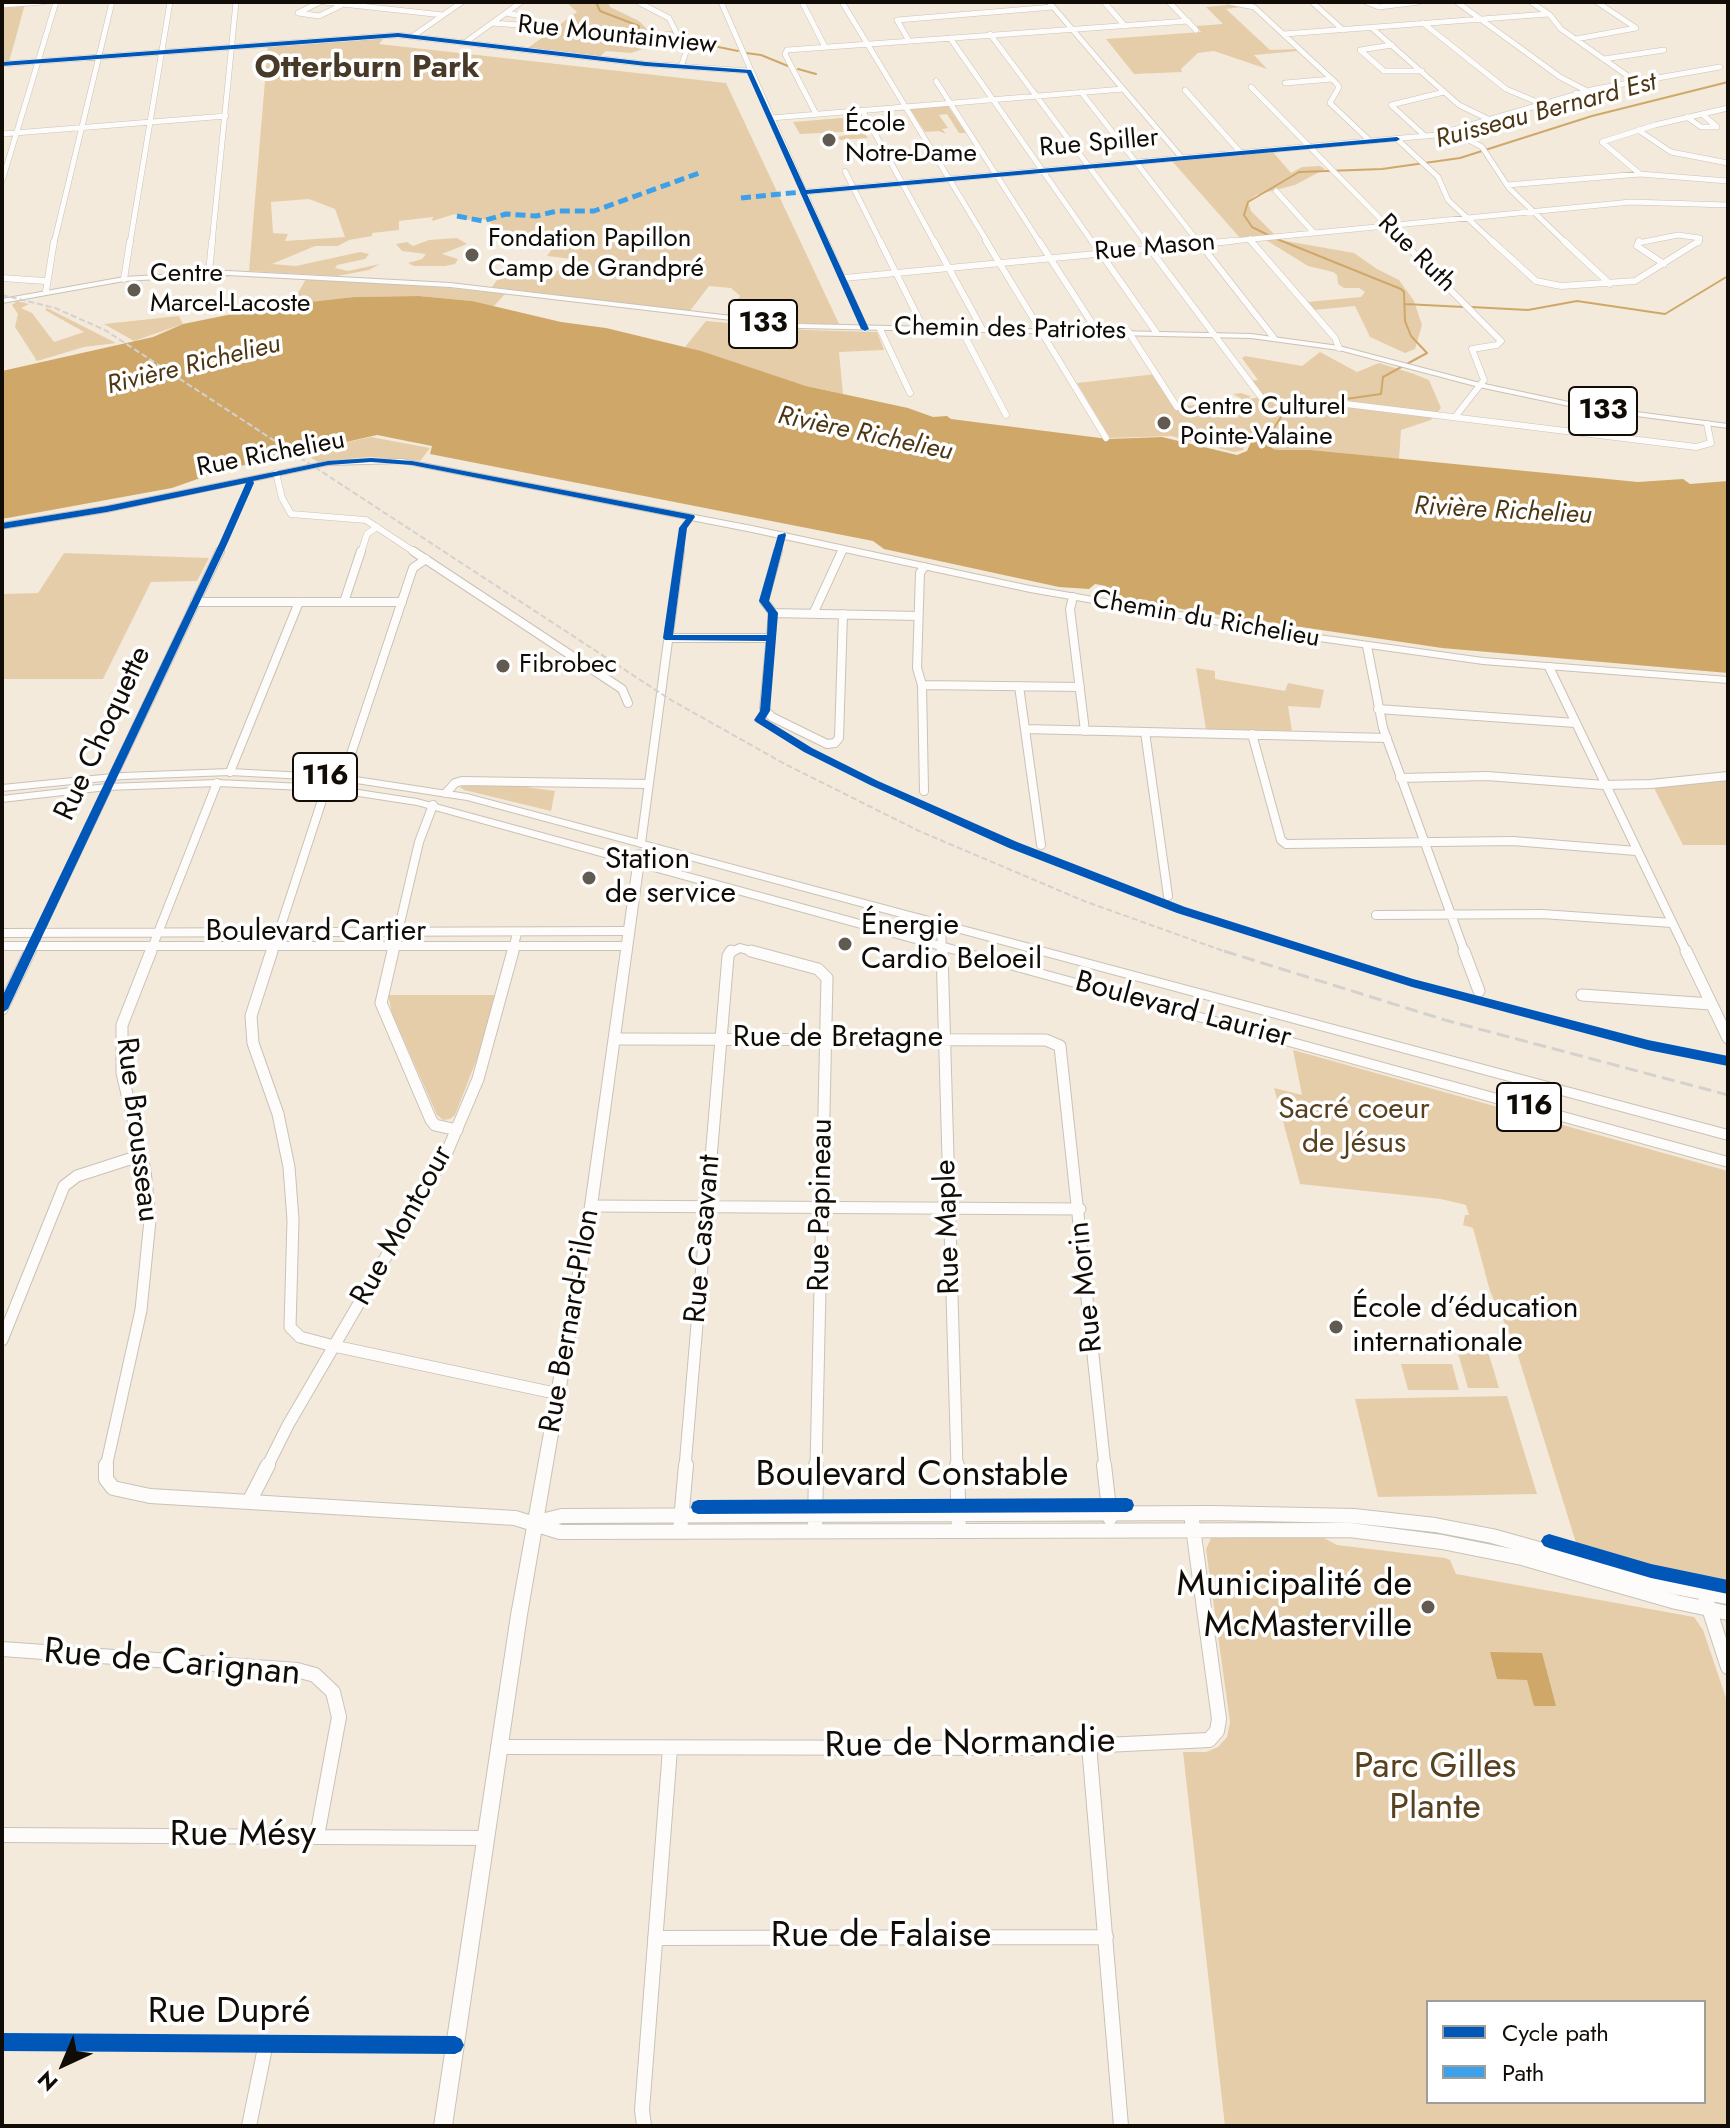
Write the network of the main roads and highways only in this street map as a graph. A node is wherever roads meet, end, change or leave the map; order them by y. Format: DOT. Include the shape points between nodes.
graph roads {
  1 [pos="2,301"];
  2 [pos="1728,426"];
  3 [pos="691,517"];
  4 [pos="2,526"];
  5 [pos="1728,680"];
  6 [pos="110,782"];
  7 [pos="2,788"];
  8 [pos="2,799"];
  9 [pos="641,843"];
  10 [pos="639,861"];
  11 [pos="1728,1135"];
  12 [pos="1728,1162"];
  13 [pos="443,2126"];
  1 -- 2 [label="main road, Chemin des Patriotes / 133" via="124,279 209,273 444,284 753,323 1274,338 1339,348 1610,412"];
  3 -- 4 [label="main road, Rue Richelieu" via="402,461 339,461"];
  3 -- 5 [label="main road, Chemin du Richelieu" via="1073,597 1367,646"];
  6 -- 7 [label="main road, 116"];
  6 -- 8 [label="main road, 116"];
  6 -- 9 [label="main road, 116" via="230,772 343,778 446,793"];
  6 -- 10 [label="main road, 116" via="326,788 433,805"];
  9 -- 10 [label="main road, Rue Bernard-Pilon"];
  9 -- 11 [label="main road, Boulevard Laurier / 116"];
  10 -- 12 [label="main road, Boulevard Laurier / 116"];
  10 -- 13 [label="main road, Rue Bernard-Pilon" via="591,1206 498,1747"];
}
